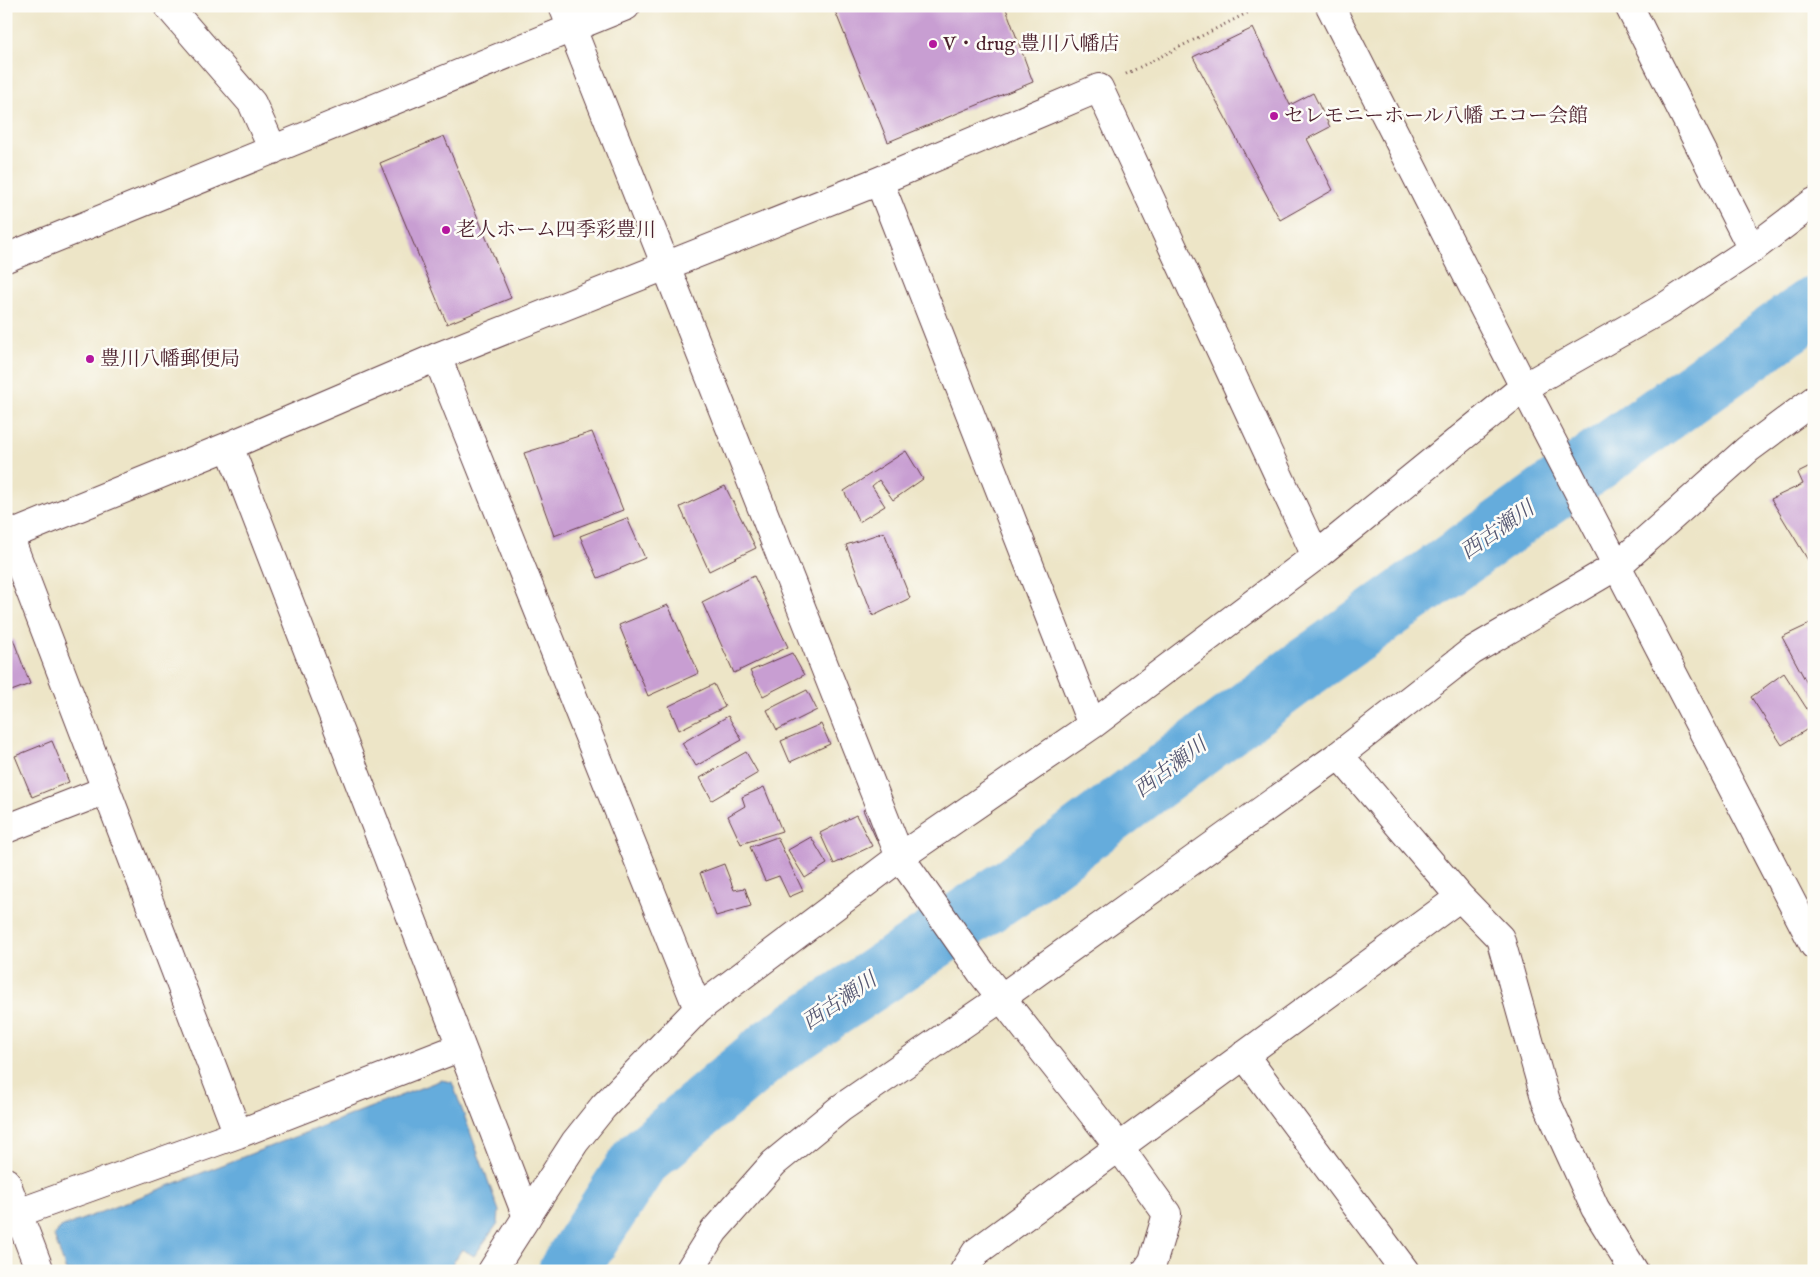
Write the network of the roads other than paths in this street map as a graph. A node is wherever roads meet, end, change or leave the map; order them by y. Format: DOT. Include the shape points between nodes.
graph roads {
  1 [pos="168,6"];
  2 [pos="626,6"];
  3 [pos="1330,6"];
  4 [pos="1629,6"];
  5 [pos="567,17"];
  6 [pos="272,150"];
  7 [pos="879,181"];
  8 [pos="1814,202"];
  9 [pos="1752,249"];
  10 [pos="6,258"];
  11 [pos="666,265"];
  12 [pos="437,357"];
  13 [pos="1524,387"];
  14 [pos="1814,400"];
  15 [pos="229,446"];
  16 [pos="7,534"];
  17 [pos="1316,556"];
  18 [pos="1618,565"];
  19 [pos="1092,725"];
  20 [pos="1339,755"];
  21 [pos="106,790"];
  22 [pos="6,829"];
  23 [pos="900,857"];
  24 [pos="1460,897"];
  25 [pos="1814,945"];
  26 [pos="1001,998"];
  27 [pos="698,1009"];
  28 [pos="461,1047"];
  29 [pos="1244,1055"];
  30 [pos="238,1134"];
  31 [pos="1119,1147"];
  32 [pos="6,1182"];
  33 [pos="18,1213"];
  34 [pos="527,1217"];
  35 [pos="40,1271"];
  36 [pos="492,1271"];
  37 [pos="689,1271"];
  38 [pos="964,1271"];
  39 [pos="1146,1271"];
  40 [pos="1405,1271"];
  41 [pos="1634,1271"];
  1 -- 6 [label="street" via="252,103"];
  2 -- 5 [label="street"];
  3 -- 13 [label="street"];
  4 -- 9 [label="street"];
  5 -- 6 [label="street"];
  5 -- 11 [label="street"];
  6 -- 10 [label="street"];
  7 -- 11 [label="street"];
  7 -- 17 [label="street" via="1099,88"];
  7 -- 19 [label="street"];
  8 -- 9 [label="street"];
  9 -- 13 [label="street" via="1660,310"];
  11 -- 12 [label="street"];
  11 -- 23 [label="street"];
  12 -- 15 [label="street"];
  12 -- 27 [label="street"];
  13 -- 17 [label="street"];
  13 -- 18 [label="street"];
  14 -- 18 [label="street" via="1748,448"];
  15 -- 16 [label="street"];
  15 -- 28 [label="street"];
  16 -- 21 [label="street"];
  17 -- 19 [label="street"];
  18 -- 20 [label="street" via="1472,651"];
  18 -- 25 [label="street"];
  19 -- 23 [label="street"];
  20 -- 24 [label="street"];
  20 -- 26 [label="street"];
  21 -- 22 [label="street"];
  21 -- 30 [label="street"];
  23 -- 26 [label="street"];
  23 -- 27 [label="street"];
  24 -- 29 [label="street"];
  24 -- 41 [label="street" via="1500,938 1546,1101 1595,1208"];
  26 -- 31 [label="street"];
  26 -- 37 [label="street" via="841,1108 774,1163 714,1230"];
  27 -- 34 [label="street" via="603,1107 575,1142"];
  28 -- 30 [label="street"];
  28 -- 34 [label="street"];
  29 -- 31 [label="street"];
  29 -- 40 [label="street"];
  30 -- 33 [label="street"];
  31 -- 38 [label="street" via="976,1252"];
  31 -- 39 [label="street" via="1167,1214 1153,1261"];
  32 -- 33 [label="street"];
  33 -- 35 [label="street"];
  34 -- 36 [label="street"];
}
